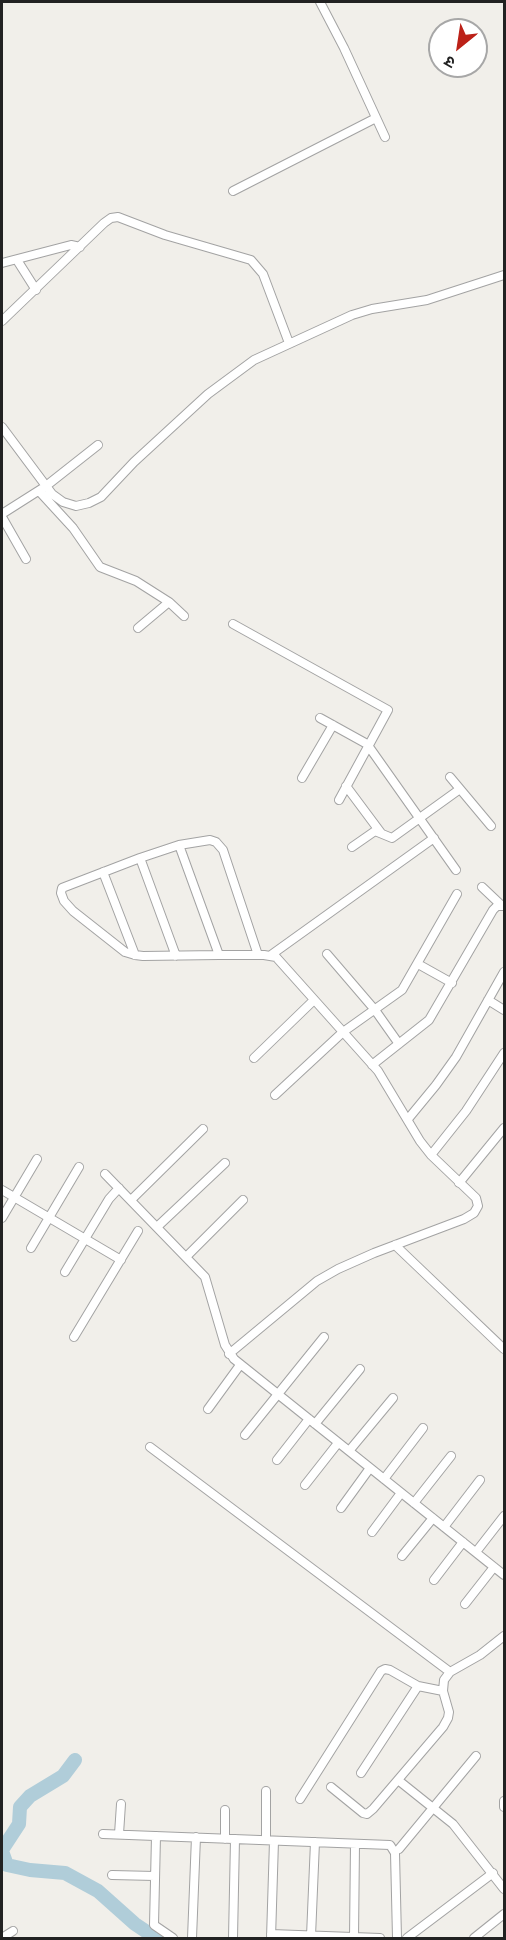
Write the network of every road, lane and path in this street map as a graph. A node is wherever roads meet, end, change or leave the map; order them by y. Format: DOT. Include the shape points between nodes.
graph roads {
  1 [pos="320,2"];
  2 [pos="376,118"];
  3 [pos="385,137"];
  4 [pos="233,191"];
  5 [pos="80,247"];
  6 [pos="17,260"];
  7 [pos="2,263"];
  8 [pos="504,275"];
  9 [pos="36,290"];
  10 [pos="3,317"];
  11 [pos="289,343"];
  12 [pos="2,427"];
  13 [pos="98,445"];
  14 [pos="43,488"];
  15 [pos="2,516"];
  16 [pos="26,559"];
  17 [pos="170,602"];
  18 [pos="184,616"];
  19 [pos="233,624"];
  20 [pos="138,628"];
  21 [pos="320,718"];
  22 [pos="333,725"];
  23 [pos="368,746"];
  24 [pos="450,777"];
  25 [pos="302,778"];
  26 [pos="346,786"];
  27 [pos="460,789"];
  28 [pos="339,800"];
  29 [pos="420,818"];
  30 [pos="491,826"];
  31 [pos="381,834"];
  32 [pos="434,838"];
  33 [pos="179,846"];
  34 [pos="352,847"];
  35 [pos="140,858"];
  36 [pos="456,870"];
  37 [pos="103,872"];
  38 [pos="482,888"];
  39 [pos="457,894"];
  40 [pos="503,905"];
  41 [pos="327,954"];
  42 [pos="135,955"];
  43 [pos="258,955"];
  44 [pos="271,955"];
  45 [pos="176,956"];
  46 [pos="219,956"];
  47 [pos="418,964"];
  48 [pos="504,972"];
  49 [pos="452,983"];
  50 [pos="314,1000"];
  51 [pos="488,1000"];
  52 [pos="375,1010"];
  53 [pos="504,1010"];
  54 [pos="343,1032"];
  55 [pos="399,1044"];
  56 [pos="504,1053"];
  57 [pos="254,1058"];
  58 [pos="372,1065"];
  59 [pos="275,1095"];
  60 [pos="408,1119"];
  61 [pos="504,1128"];
  62 [pos="203,1129"];
  63 [pos="431,1155"];
  64 [pos="37,1159"];
  65 [pos="225,1163"];
  66 [pos="79,1167"];
  67 [pos="105,1174"];
  68 [pos="459,1183"];
  69 [pos="119,1188"];
  70 [pos="2,1190"];
  71 [pos="14,1197"];
  72 [pos="131,1200"];
  73 [pos="243,1200"];
  74 [pos="2,1218"];
  75 [pos="49,1218"];
  76 [pos="157,1227"];
  77 [pos="138,1231"];
  78 [pos="84,1239"];
  79 [pos="395,1245"];
  80 [pos="31,1248"];
  81 [pos="186,1257"];
  82 [pos="121,1260"];
  83 [pos="65,1272"];
  84 [pos="74,1337"];
  85 [pos="324,1337"];
  86 [pos="504,1349"];
  87 [pos="229,1354"];
  88 [pos="240,1365"];
  89 [pos="360,1369"];
  90 [pos="277,1394"];
  91 [pos="393,1398"];
  92 [pos="208,1408"];
  93 [pos="312,1422"];
  94 [pos="423,1428"];
  95 [pos="245,1434"];
  96 [pos="338,1443"];
  97 [pos="150,1447"];
  98 [pos="349,1451"];
  99 [pos="451,1456"];
  100 [pos="277,1460"];
  101 [pos="370,1468"];
  102 [pos="384,1479"];
  103 [pos="480,1480"];
  104 [pos="305,1485"];
  105 [pos="401,1493"];
  106 [pos="414,1503"];
  107 [pos="340,1508"];
  108 [pos="504,1516"];
  109 [pos="433,1518"];
  110 [pos="444,1527"];
  111 [pos="372,1532"];
  112 [pos="463,1542"];
  113 [pos="476,1552"];
  114 [pos="402,1556"];
  115 [pos="494,1567"];
  116 [pos="504,1575"];
  117 [pos="434,1580"];
  118 [pos="465,1604"];
  119 [pos="504,1636"];
  120 [pos="450,1672"];
  121 [pos="418,1686"];
  122 [pos="443,1691"];
  123 [pos="476,1756"];
  124 [pos="361,1773"];
  125 [pos="398,1780"];
  126 [pos="331,1787"];
  127 [pos="266,1791"];
  128 [pos="300,1800"];
  129 [pos="504,1801"];
  130 [pos="121,1804"];
  131 [pos="504,1807"];
  132 [pos="433,1808"];
  133 [pos="225,1810"];
  134 [pos="103,1833"];
  135 [pos="119,1834"];
  136 [pos="156,1836"];
  137 [pos="195,1837"];
  138 [pos="225,1839"];
  139 [pos="235,1839"];
  140 [pos="270,1840"];
  141 [pos="315,1842"];
  142 [pos="355,1844"];
  143 [pos="399,1849"];
  144 [pos="493,1873"];
  145 [pos="112,1875"];
  146 [pos="155,1875"];
  147 [pos="504,1888"];
  148 [pos="504,1914"];
  149 [pos="13,1931"];
  150 [pos="271,1936"];
  151 [pos="311,1936"];
  152 [pos="2,1938"];
  153 [pos="173,1938"];
  154 [pos="192,1938"];
  155 [pos="233,1938"];
  156 [pos="354,1938"];
  157 [pos="380,1938"];
  158 [pos="397,1938"];
  159 [pos="407,1938"];
  160 [pos="474,1938"];
  1 -- 2 [label="street"];
  2 -- 3 [label="street"];
  2 -- 4 [label="street"];
  5 -- 6 [label="street" via="71,245"];
  5 -- 9 [label="street"];
  5 -- 11 [label="street" via="104,223 118,217 251,260 263,274"];
  6 -- 7 [label="street"];
  6 -- 9 [label="street"];
  8 -- 11 [label="street" via="426,300 352,315"];
  9 -- 10 [label="street"];
  11 -- 14 [label="street" via="254,360 208,394 101,496 76,506"];
  12 -- 14 [label="street"];
  13 -- 14 [label="street"];
  14 -- 15 [label="street"];
  14 -- 17 [label="street" via="100,567 136,581"];
  15 -- 16 [label="street"];
  17 -- 18 [label="street"];
  17 -- 20 [label="street"];
  19 -- 23 [label="street" via="388,710"];
  21 -- 22 [label="street"];
  22 -- 23 [label="street"];
  22 -- 25 [label="street"];
  23 -- 26 [label="street"];
  23 -- 29 [label="street"];
  24 -- 27 [label="street"];
  26 -- 28 [label="street"];
  26 -- 31 [label="street"];
  27 -- 29 [label="street"];
  27 -- 30 [label="street"];
  29 -- 31 [label="street" via="392,838"];
  29 -- 32 [label="street"];
  31 -- 34 [label="street" via="375,831"];
  32 -- 36 [label="street"];
  32 -- 44 [label="street"];
  33 -- 35 [label="street"];
  33 -- 43 [label="street" via="210,840 220,845"];
  33 -- 46 [label="street"];
  35 -- 37 [label="street"];
  35 -- 45 [label="street"];
  37 -- 42 [label="street"];
  37 -- 42 [label="street" via="62,888 64,900 124,952"];
  38 -- 40 [label="street"];
  39 -- 47 [label="street"];
  40 -- 49 [label="street" via="493,910"];
  41 -- 52 [label="street"];
  42 -- 45 [label="street"];
  43 -- 44 [label="street"];
  43 -- 46 [label="street"];
  44 -- 50 [label="street"];
  45 -- 46 [label="street"];
  47 -- 49 [label="street"];
  47 -- 52 [label="street" via="402,990"];
  48 -- 51 [label="street"];
  49 -- 55 [label="street" via="429,1020"];
  50 -- 54 [label="street"];
  50 -- 57 [label="street"];
  51 -- 53 [label="street"];
  51 -- 60 [label="street" via="456,1057"];
  52 -- 54 [label="street"];
  52 -- 55 [label="street"];
  54 -- 58 [label="street"];
  54 -- 59 [label="street"];
  55 -- 58 [label="street"];
  56 -- 63 [label="street"];
  58 -- 60 [label="street"];
  60 -- 63 [label="street"];
  61 -- 68 [label="street"];
  62 -- 72 [label="street"];
  63 -- 68 [label="street"];
  64 -- 71 [label="street"];
  65 -- 76 [label="street"];
  66 -- 75 [label="street"];
  67 -- 69 [label="street"];
  68 -- 79 [label="street" via="476,1198 478,1206 474,1213"];
  69 -- 72 [label="street"];
  69 -- 78 [label="street"];
  70 -- 71 [label="street"];
  71 -- 74 [label="street"];
  71 -- 75 [label="street"];
  72 -- 76 [label="street"];
  73 -- 81 [label="street"];
  75 -- 78 [label="street"];
  75 -- 80 [label="street"];
  76 -- 81 [label="street"];
  77 -- 82 [label="street"];
  78 -- 82 [label="street"];
  78 -- 83 [label="street"];
  79 -- 86 [label="street"];
  79 -- 87 [label="street" via="317,1281"];
  81 -- 87 [label="street" via="205,1277"];
  82 -- 84 [label="street"];
  85 -- 90 [label="street"];
  87 -- 88 [label="street"];
  88 -- 90 [label="street"];
  88 -- 92 [label="street"];
  89 -- 93 [label="street"];
  90 -- 93 [label="street"];
  90 -- 95 [label="street"];
  91 -- 98 [label="street"];
  93 -- 96 [label="street"];
  93 -- 100 [label="street"];
  94 -- 102 [label="street"];
  96 -- 98 [label="street"];
  96 -- 104 [label="street"];
  97 -- 120 [label="street"];
  98 -- 101 [label="street"];
  99 -- 106 [label="street"];
  101 -- 102 [label="street"];
  101 -- 107 [label="street"];
  102 -- 105 [label="street"];
  103 -- 110 [label="street"];
  105 -- 106 [label="street"];
  105 -- 111 [label="street"];
  106 -- 109 [label="street"];
  108 -- 113 [label="street"];
  109 -- 110 [label="street"];
  109 -- 114 [label="street"];
  110 -- 112 [label="street"];
  112 -- 113 [label="street"];
  112 -- 117 [label="street"];
  113 -- 115 [label="street"];
  115 -- 116 [label="street"];
  115 -- 118 [label="street"];
  119 -- 120 [label="street"];
  120 -- 122 [label="street"];
  121 -- 122 [label="street"];
  121 -- 124 [label="street"];
  121 -- 128 [label="street" via="390,1670 381,1671"];
  122 -- 125 [label="street" via="448,1718"];
  123 -- 132 [label="street"];
  125 -- 126 [label="street" via="367,1814"];
  125 -- 132 [label="street"];
  127 -- 140 [label="street"];
  129 -- 131 [label="street"];
  130 -- 135 [label="street"];
  132 -- 143 [label="street"];
  132 -- 144 [label="street" via="464,1837"];
  133 -- 138 [label="street"];
  134 -- 135 [label="street"];
  135 -- 136 [label="street"];
  136 -- 137 [label="street"];
  136 -- 146 [label="street"];
  137 -- 138 [label="street"];
  137 -- 154 [label="street"];
  138 -- 139 [label="street"];
  139 -- 140 [label="street"];
  139 -- 155 [label="street"];
  140 -- 141 [label="street"];
  140 -- 150 [label="street"];
  141 -- 142 [label="street"];
  141 -- 151 [label="street"];
  142 -- 156 [label="street"];
  142 -- 158 [label="street" via="390,1845 395,1853"];
  144 -- 147 [label="street"];
  144 -- 159 [label="street"];
  145 -- 146 [label="street"];
  146 -- 153 [label="street" via="154,1925"];
  148 -- 160 [label="street"];
  149 -- 152 [label="street"];
  150 -- 151 [label="street"];
  151 -- 156 [label="street"];
  156 -- 157 [label="street"];
}
